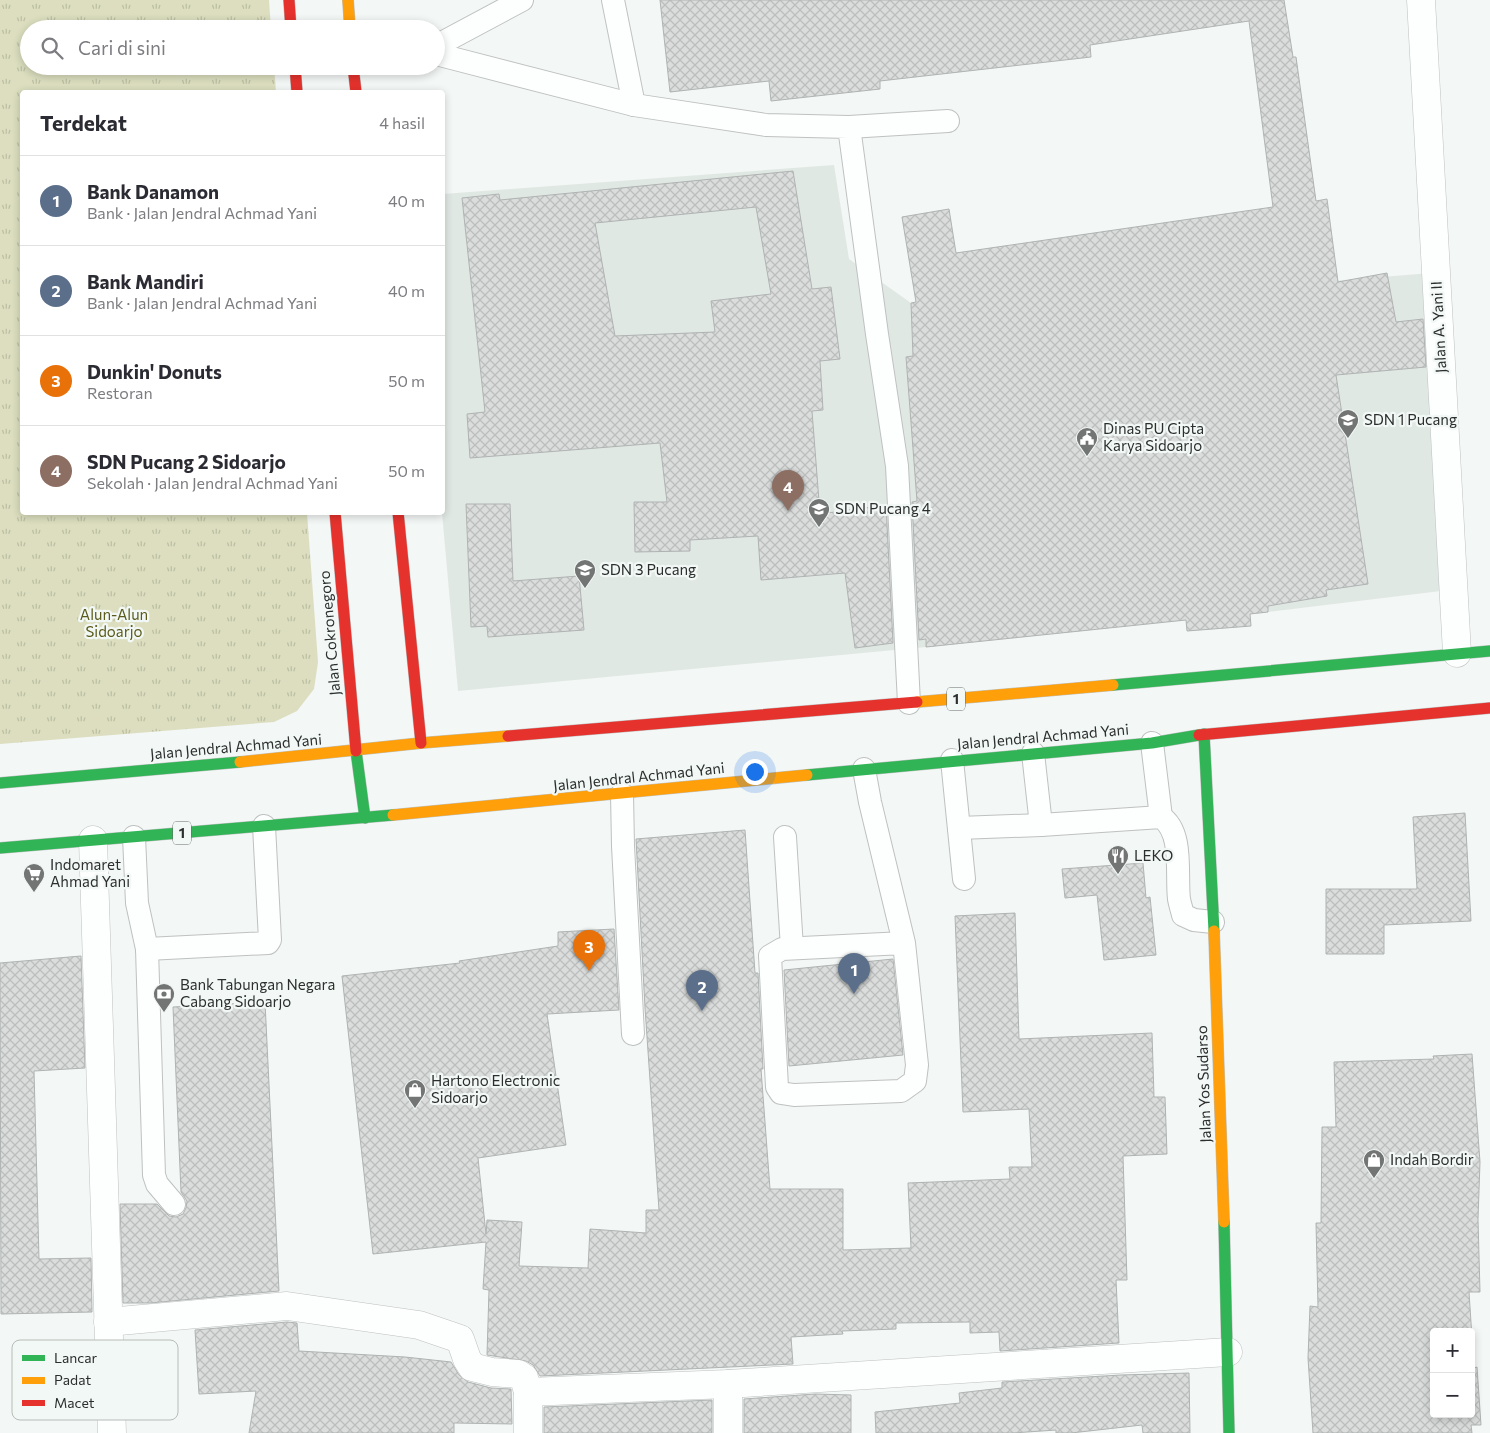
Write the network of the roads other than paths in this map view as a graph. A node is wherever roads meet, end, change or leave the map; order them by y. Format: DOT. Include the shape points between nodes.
graph roads {
  1 [pos="289,0"];
  2 [pos="348,0"];
  3 [pos="522,0"];
  4 [pos="613,0"];
  5 [pos="1421,0"];
  6 [pos="290,20"];
  7 [pos="349,20"];
  8 [pos="445,41"];
  9 [pos="445,56"];
  10 [pos="299,75"];
  11 [pos="354,75"];
  12 [pos="297,90"];
  13 [pos="356,90"];
  14 [pos="634,105"];
  15 [pos="948,121"];
  16 [pos="849,127"];
  17 [pos="335,515"];
  18 [pos="398,515"];
  19 [pos="1490,651"];
  20 [pos="1458,653"];
  21 [pos="909,703"];
  22 [pos="1487,709"];
  23 [pos="1204,734"];
  24 [pos="421,743"];
  25 [pos="1152,743"];
  26 [pos="356,751"];
  27 [pos="1033,752"];
  28 [pos="952,760"];
  29 [pos="864,769"];
  30 [pos="0,783"];
  31 [pos="622,794"];
  32 [pos="1161,817"];
  33 [pos="365,818"];
  34 [pos="1041,825"];
  35 [pos="264,826"];
  36 [pos="959,828"];
  37 [pos="134,837"];
  38 [pos="785,837"];
  39 [pos="93,840"];
  40 [pos="0,848"];
  41 [pos="1211,853"];
  42 [pos="1178,854"];
  43 [pos="964,879"];
  44 [pos="1213,922"];
  45 [pos="904,942"];
  46 [pos="792,948"];
  47 [pos="146,949"];
  48 [pos="634,1034"];
  49 [pos="174,1204"];
  50 [pos="108,1322"];
  51 [pos="109,1340"];
  52 [pos="1228,1352"];
  53 [pos="728,1384"];
  54 [pos="528,1392"];
  55 [pos="112,1420"];
  56 [pos="112,1433"];
  57 [pos="528,1433"];
  58 [pos="728,1433"];
  59 [pos="1229,1433"];
  1 -- 6 [label="main road"];
  2 -- 7 [label="main road"];
  3 -- 8 [label="lane"];
  4 -- 14 [label="lane"];
  5 -- 20 [label="street, Jalan A. Yani II"];
  9 -- 14 [label="lane"];
  10 -- 12 [label="main road"];
  11 -- 13 [label="main road"];
  14 -- 16 [label="lane" via="766,125"];
  15 -- 16 [label="lane"];
  16 -- 21 [label="lane" via="898,466"];
  17 -- 26 [label="main road, Jalan Cokronegoro"];
  18 -- 24 [label="main road"];
  19 -- 20 [label="main road, Jalan Jendral Achmad Yani / 1"];
  20 -- 21 [label="main road, Jalan Jendral Achmad Yani / 1"];
  21 -- 24 [label="main road, Jalan Jendral Achmad Yani / 1"];
  22 -- 23 [label="main road, Jalan Jendral Achmad Yani / 1"];
  23 -- 25 [label="main road, Jalan Jendral Achmad Yani / 1"];
  23 -- 41 [label="main road, Jalan Yos Sudarso"];
  24 -- 26 [label="main road, Jalan Jendral Achmad Yani / 1"];
  25 -- 27 [label="main road, Jalan Jendral Achmad Yani / 1"];
  25 -- 32 [label="lane"];
  26 -- 30 [label="main road, Jalan Jendral Achmad Yani / 1"];
  26 -- 33 [label="main road, Jalan Cokronegoro"];
  27 -- 28 [label="main road, Jalan Jendral Achmad Yani / 1"];
  27 -- 34 [label="lane"];
  28 -- 29 [label="main road, Jalan Jendral Achmad Yani / 1"];
  28 -- 36 [label="lane"];
  29 -- 31 [label="main road, Jalan Jendral Achmad Yani / 1"];
  29 -- 45 [label="lane"];
  31 -- 33 [label="main road, Jalan Jendral Achmad Yani / 1"];
  31 -- 48 [label="lane"];
  32 -- 34 [label="lane"];
  32 -- 42 [label="lane" via="1171,826"];
  33 -- 35 [label="main road, Jalan Jendral Achmad Yani / 1"];
  34 -- 36 [label="lane"];
  35 -- 37 [label="main road, Jalan Jendral Achmad Yani / 1"];
  35 -- 47 [label="lane" via="268,943"];
  36 -- 43 [label="lane"];
  37 -- 39 [label="main road, Jalan Jendral Achmad Yani / 1"];
  37 -- 47 [label="lane" via="137,903"];
  38 -- 46 [label="lane"];
  39 -- 40 [label="main road, Jalan Jendral Achmad Yani / 1"];
  39 -- 50 [label="street"];
  41 -- 42 [label="lane"];
  41 -- 44 [label="main road, Jalan Yos Sudarso"];
  42 -- 44 [label="lane" via="1179,901 1183,915"];
  44 -- 52 [label="main road, Jalan Yos Sudarso"];
  45 -- 46 [label="lane"];
  45 -- 46 [label="lane" via="917,1065 915,1081 901,1091 781,1093 777,1087 770,956"];
  47 -- 49 [label="lane" via="154,1175 157,1184"];
  50 -- 51 [label="street"];
  50 -- 54 [label="street" via="287,1306 420,1326 460,1339 472,1367 518,1374 524,1378"];
  52 -- 53 [label="street"];
  52 -- 59 [label="main road, Jalan Yos Sudarso"];
  53 -- 54 [label="street"];
  53 -- 58 [label="street"];
  54 -- 57 [label="street"];
  55 -- 56 [label="street"];
}
